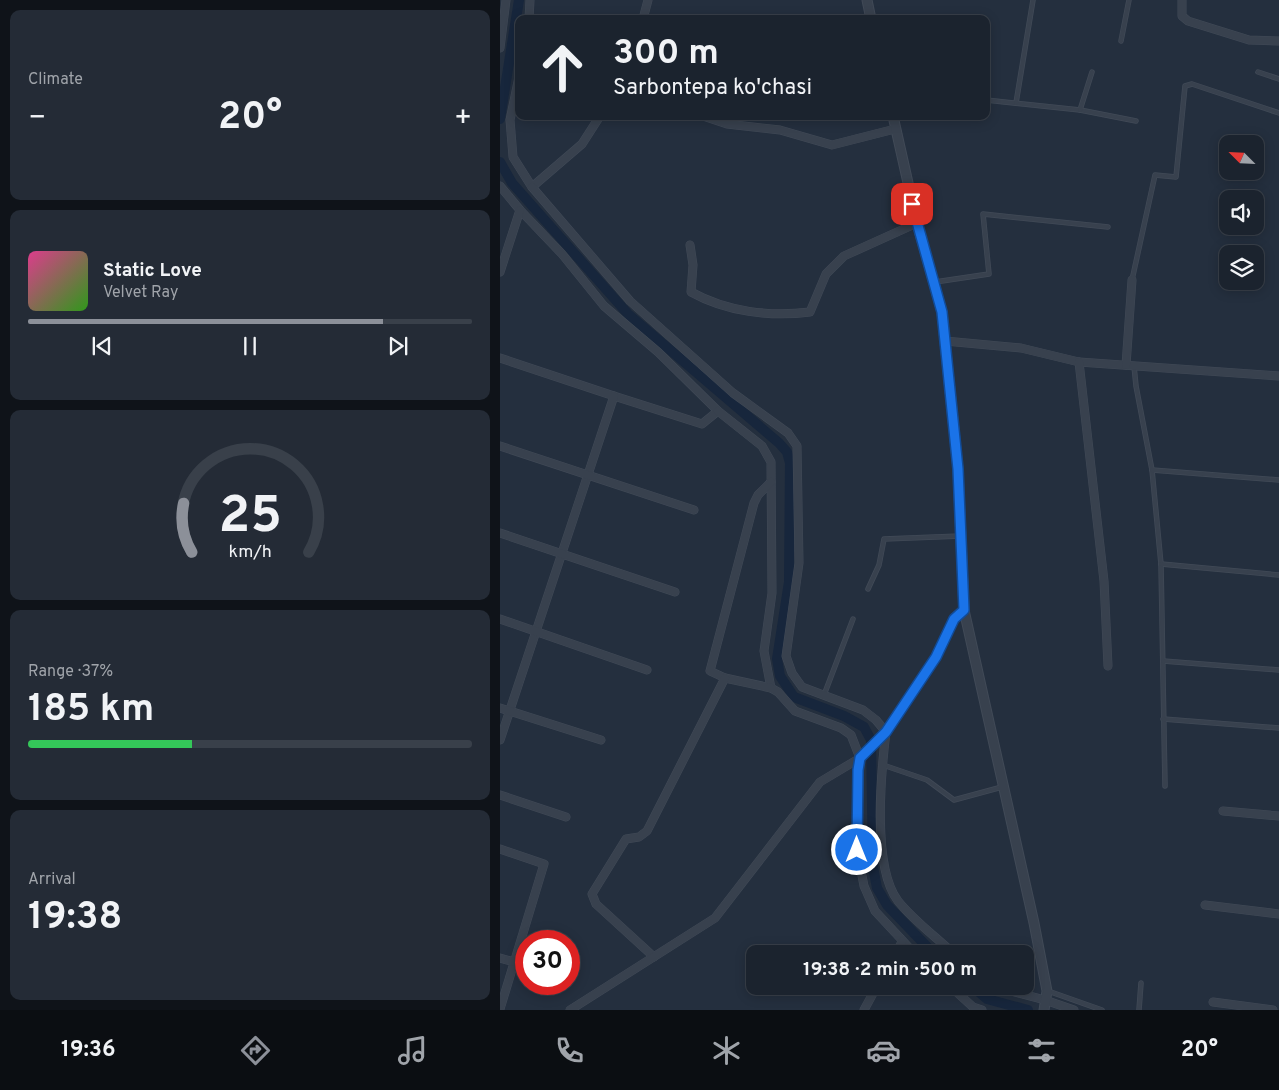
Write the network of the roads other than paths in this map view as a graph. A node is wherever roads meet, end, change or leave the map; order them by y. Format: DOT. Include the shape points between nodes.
graph roads {
  1 [pos="506,0"];
  2 [pos="530,0"];
  3 [pos="648,0"];
  4 [pos="867,0"];
  5 [pos="1033,0"];
  6 [pos="1129,0"];
  7 [pos="1182,0"];
  8 [pos="529,15"];
  9 [pos="644,15"];
  10 [pos="870,15"];
  11 [pos="1121,41"];
  12 [pos="1279,42"];
  13 [pos="500,48"];
  14 [pos="1092,72"];
  15 [pos="1258,72"];
  16 [pos="1279,79"];
  17 [pos="515,96"];
  18 [pos="990,100"];
  19 [pos="1016,103"];
  20 [pos="1080,110"];
  21 [pos="1279,113"];
  22 [pos="597,120"];
  23 [pos="715,120"];
  24 [pos="894,120"];
  25 [pos="1136,121"];
  26 [pos="895,130"];
  27 [pos="500,186"];
  28 [pos="532,187"];
  29 [pos="520,210"];
  30 [pos="917,223"];
  31 [pos="1108,227"];
  32 [pos="690,245"];
  33 [pos="500,272"];
  34 [pos="1132,280"];
  35 [pos="935,282"];
  36 [pos="945,341"];
  37 [pos="500,358"];
  38 [pos="1079,362"];
  39 [pos="1130,366"];
  40 [pos="1279,376"];
  41 [pos="614,396"];
  42 [pos="718,411"];
  43 [pos="500,446"];
  44 [pos="1152,470"];
  45 [pos="590,475"];
  46 [pos="1279,480"];
  47 [pos="771,482"];
  48 [pos="694,510"];
  49 [pos="500,533"];
  50 [pos="961,536"];
  51 [pos="563,555"];
  52 [pos="1161,564"];
  53 [pos="1279,575"];
  54 [pos="868,589"];
  55 [pos="675,592"];
  56 [pos="964,610"];
  57 [pos="500,618"];
  58 [pos="854,619"];
  59 [pos="537,631"];
  60 [pos="1163,661"];
  61 [pos="1108,666"];
  62 [pos="647,670"];
  63 [pos="1279,670"];
  64 [pos="725,678"];
  65 [pos="771,688"];
  66 [pos="824,695"];
  67 [pos="500,708"];
  68 [pos="510,711"];
  69 [pos="1163,719"];
  70 [pos="1279,728"];
  71 [pos="886,732"];
  72 [pos="500,740"];
  73 [pos="601,740"];
  74 [pos="860,758"];
  75 [pos="882,765"];
  76 [pos="1164,786"];
  77 [pos="1002,787"];
  78 [pos="500,794"];
  79 [pos="1223,811"];
  80 [pos="1279,816"];
  81 [pos="566,818"];
  82 [pos="500,849"];
  83 [pos="1205,905"];
  84 [pos="1279,914"];
  85 [pos="902,942"];
  86 [pos="900,945"];
  87 [pos="905,945"];
  88 [pos="945,945"];
  89 [pos="654,957"];
  90 [pos="500,958"];
  91 [pos="514,962"];
  92 [pos="1141,983"];
  93 [pos="872,995"];
  94 [pos="959,995"];
  95 [pos="1024,995"];
  96 [pos="1045,1001"];
  97 [pos="1213,1002"];
  98 [pos="972,1008"];
  99 [pos="500,1009"];
  100 [pos="570,1010"];
  101 [pos="864,1010"];
  102 [pos="982,1010"];
  103 [pos="1074,1010"];
  104 [pos="1102,1010"];
  105 [pos="1140,1010"];
  106 [pos="1273,1010"];
  1 -- 13 [label="street"];
  2 -- 8 [label="street"];
  3 -- 9 [label="street"];
  4 -- 10 [label="street"];
  5 -- 19 [label="lane"];
  6 -- 11 [label="lane"];
  7 -- 12 [label="street" via="1182,16 1188,21 1249,40"];
  14 -- 20 [label="lane"];
  15 -- 16 [label="lane"];
  17 -- 28 [label="street" via="510,120 512,158"];
  18 -- 19 [label="lane"];
  19 -- 20 [label="lane"];
  20 -- 25 [label="lane"];
  21 -- 34 [label="lane" via="1192,84 1184,86 1176,177 1155,175"];
  22 -- 28 [label="street" via="582,144"];
  23 -- 26 [label="street" via="780,130 832,145"];
  24 -- 26 [label="street"];
  26 -- 30 [label="street"];
  27 -- 29 [label="street"];
  28 -- 66 [label="street" via="630,301 733,393 788,433 797,446 799,563 786,656 792,674 802,687"];
  29 -- 33 [label="street"];
  29 -- 42 [label="street" via="562,254 604,306 658,352"];
  30 -- 32 [label="street" via="844,256 826,274 810,312 781,316 709,302 691,292 693,265"];
  30 -- 35 [label="street"];
  31 -- 35 [label="lane" via="983,214 989,274"];
  34 -- 39 [label="street"];
  35 -- 36 [label="street"];
  36 -- 38 [label="street" via="1021,348"];
  36 -- 50 [label="street"];
  37 -- 41 [label="street"];
  38 -- 39 [label="street"];
  38 -- 61 [label="street" via="1104,581"];
  39 -- 40 [label="street"];
  39 -- 44 [label="lane"];
  41 -- 42 [label="street" via="702,424"];
  41 -- 45 [label="street"];
  42 -- 47 [label="street" via="762,446 771,462"];
  43 -- 45 [label="street"];
  44 -- 46 [label="lane"];
  44 -- 52 [label="lane"];
  45 -- 48 [label="street"];
  45 -- 51 [label="street"];
  47 -- 64 [label="street" via="754,504 710,671"];
  47 -- 65 [label="street" via="772,593 764,651"];
  49 -- 51 [label="street"];
  50 -- 54 [label="lane" via="884,539 879,565"];
  50 -- 56 [label="street"];
  51 -- 55 [label="street"];
  51 -- 59 [label="street"];
  52 -- 53 [label="lane"];
  52 -- 60 [label="lane"];
  56 -- 71 [label="street" via="954,619 936,657"];
  56 -- 77 [label="street"];
  57 -- 59 [label="street"];
  58 -- 66 [label="lane"];
  59 -- 62 [label="street"];
  59 -- 68 [label="street"];
  60 -- 63 [label="lane"];
  60 -- 69 [label="lane"];
  64 -- 65 [label="street"];
  64 -- 89 [label="street" via="647,831 639,837 626,839 592,894 596,904"];
  65 -- 74 [label="street" via="795,711 851,735"];
  66 -- 71 [label="street" via="864,710"];
  67 -- 68 [label="street"];
  68 -- 72 [label="street"];
  68 -- 73 [label="street"];
  69 -- 70 [label="lane"];
  69 -- 76 [label="lane"];
  71 -- 74 [label="street"];
  71 -- 75 [label="street"];
  74 -- 85 [label="street" via="857,850 864,886 875,911"];
  74 -- 89 [label="street" via="820,782 716,918"];
  75 -- 77 [label="lane" via="927,780 954,800"];
  75 -- 88 [label="street" via="882,857 892,889 898,900"];
  77 -- 96 [label="street" via="1034,923"];
  78 -- 81 [label="street"];
  79 -- 80 [label="street"];
  82 -- 91 [label="street" via="544,864"];
  83 -- 84 [label="street"];
  85 -- 86 [label="street"];
  85 -- 87 [label="street"];
  89 -- 100 [label="street"];
  90 -- 91 [label="street"];
  91 -- 99 [label="street"];
  92 -- 105 [label="lane"];
  93 -- 101 [label="street"];
  94 -- 98 [label="street"];
  95 -- 96 [label="street"];
  96 -- 103 [label="street"];
  96 -- 104 [label="lane"];
  97 -- 106 [label="street"];
  98 -- 102 [label="street"];
}
